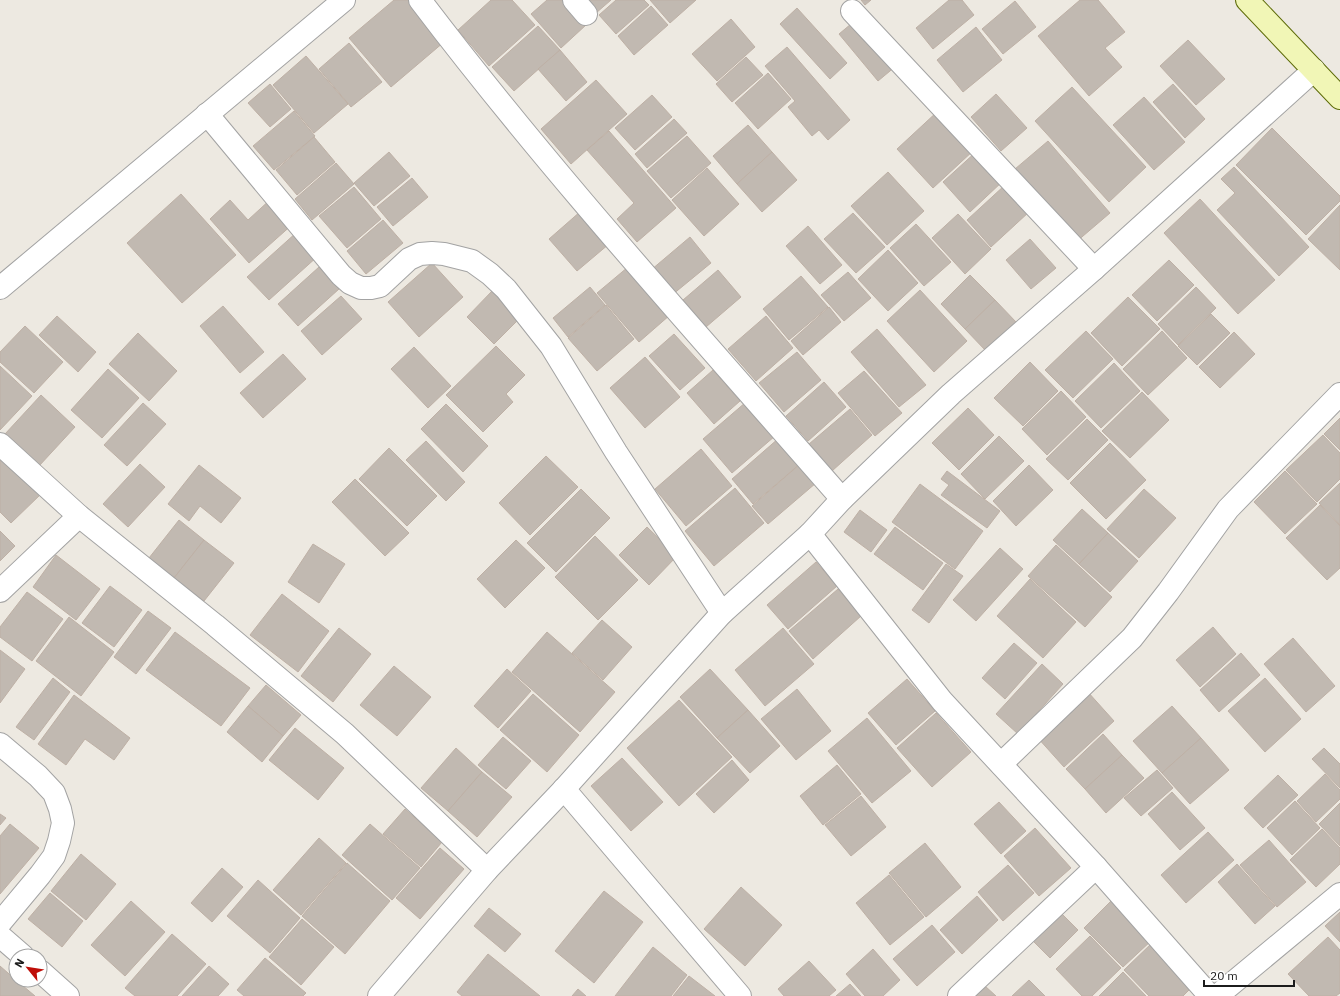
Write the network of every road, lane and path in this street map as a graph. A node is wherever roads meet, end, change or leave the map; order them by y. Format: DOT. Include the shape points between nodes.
graph roads {
  1 [pos="344,0"];
  2 [pos="420,0"];
  3 [pos="1248,0"];
  4 [pos="852,11"];
  5 [pos="1314,70"];
  6 [pos="1340,98"];
  7 [pos="207,114"];
  8 [pos="1094,269"];
  9 [pos="0,288"];
  10 [pos="1340,394"];
  11 [pos="0,444"];
  12 [pos="842,499"];
  13 [pos="79,516"];
  14 [pos="810,534"];
  15 [pos="0,591"];
  16 [pos="722,613"];
  17 [pos="0,744"];
  18 [pos="1001,764"];
  19 [pos="564,789"];
  20 [pos="1096,866"];
  21 [pos="487,870"];
  22 [pos="1340,894"];
  23 [pos="0,924"];
  24 [pos="0,936"];
  25 [pos="14,948"];
  26 [pos="48,978"];
  27 [pos="68,996"];
  28 [pos="379,996"];
  29 [pos="740,996"];
  30 [pos="959,996"];
  31 [pos="1210,996"];
  32 [pos="1217,996"];
  1 -- 7 [label="street"];
  2 -- 12 [label="street" via="454,46 586,206"];
  3 -- 5 [label="main road"];
  4 -- 8 [label="street"];
  5 -- 6 [label="main road"];
  5 -- 8 [label="street"];
  7 -- 9 [label="street"];
  7 -- 16 [label="street" via="350,283 361,288 380,286 409,259 420,254 444,254 472,261 506,289 551,346 616,452"];
  8 -- 12 [label="street" via="951,394"];
  10 -- 18 [label="street" via="1228,509 1132,638"];
  11 -- 13 [label="street"];
  12 -- 14 [label="street"];
  13 -- 15 [label="street"];
  13 -- 21 [label="street" via="216,625 345,734"];
  14 -- 16 [label="street"];
  14 -- 18 [label="street" via="942,701"];
  16 -- 19 [label="street"];
  17 -- 23 [label="street" via="54,793 63,823 54,856"];
  18 -- 20 [label="street"];
  19 -- 21 [label="street"];
  19 -- 29 [label="street"];
  20 -- 30 [label="street"];
  20 -- 31 [label="street"];
  21 -- 28 [label="street"];
  22 -- 32 [label="street"];
  24 -- 25 [label="street"];
  26 -- 27 [label="street"];
}
